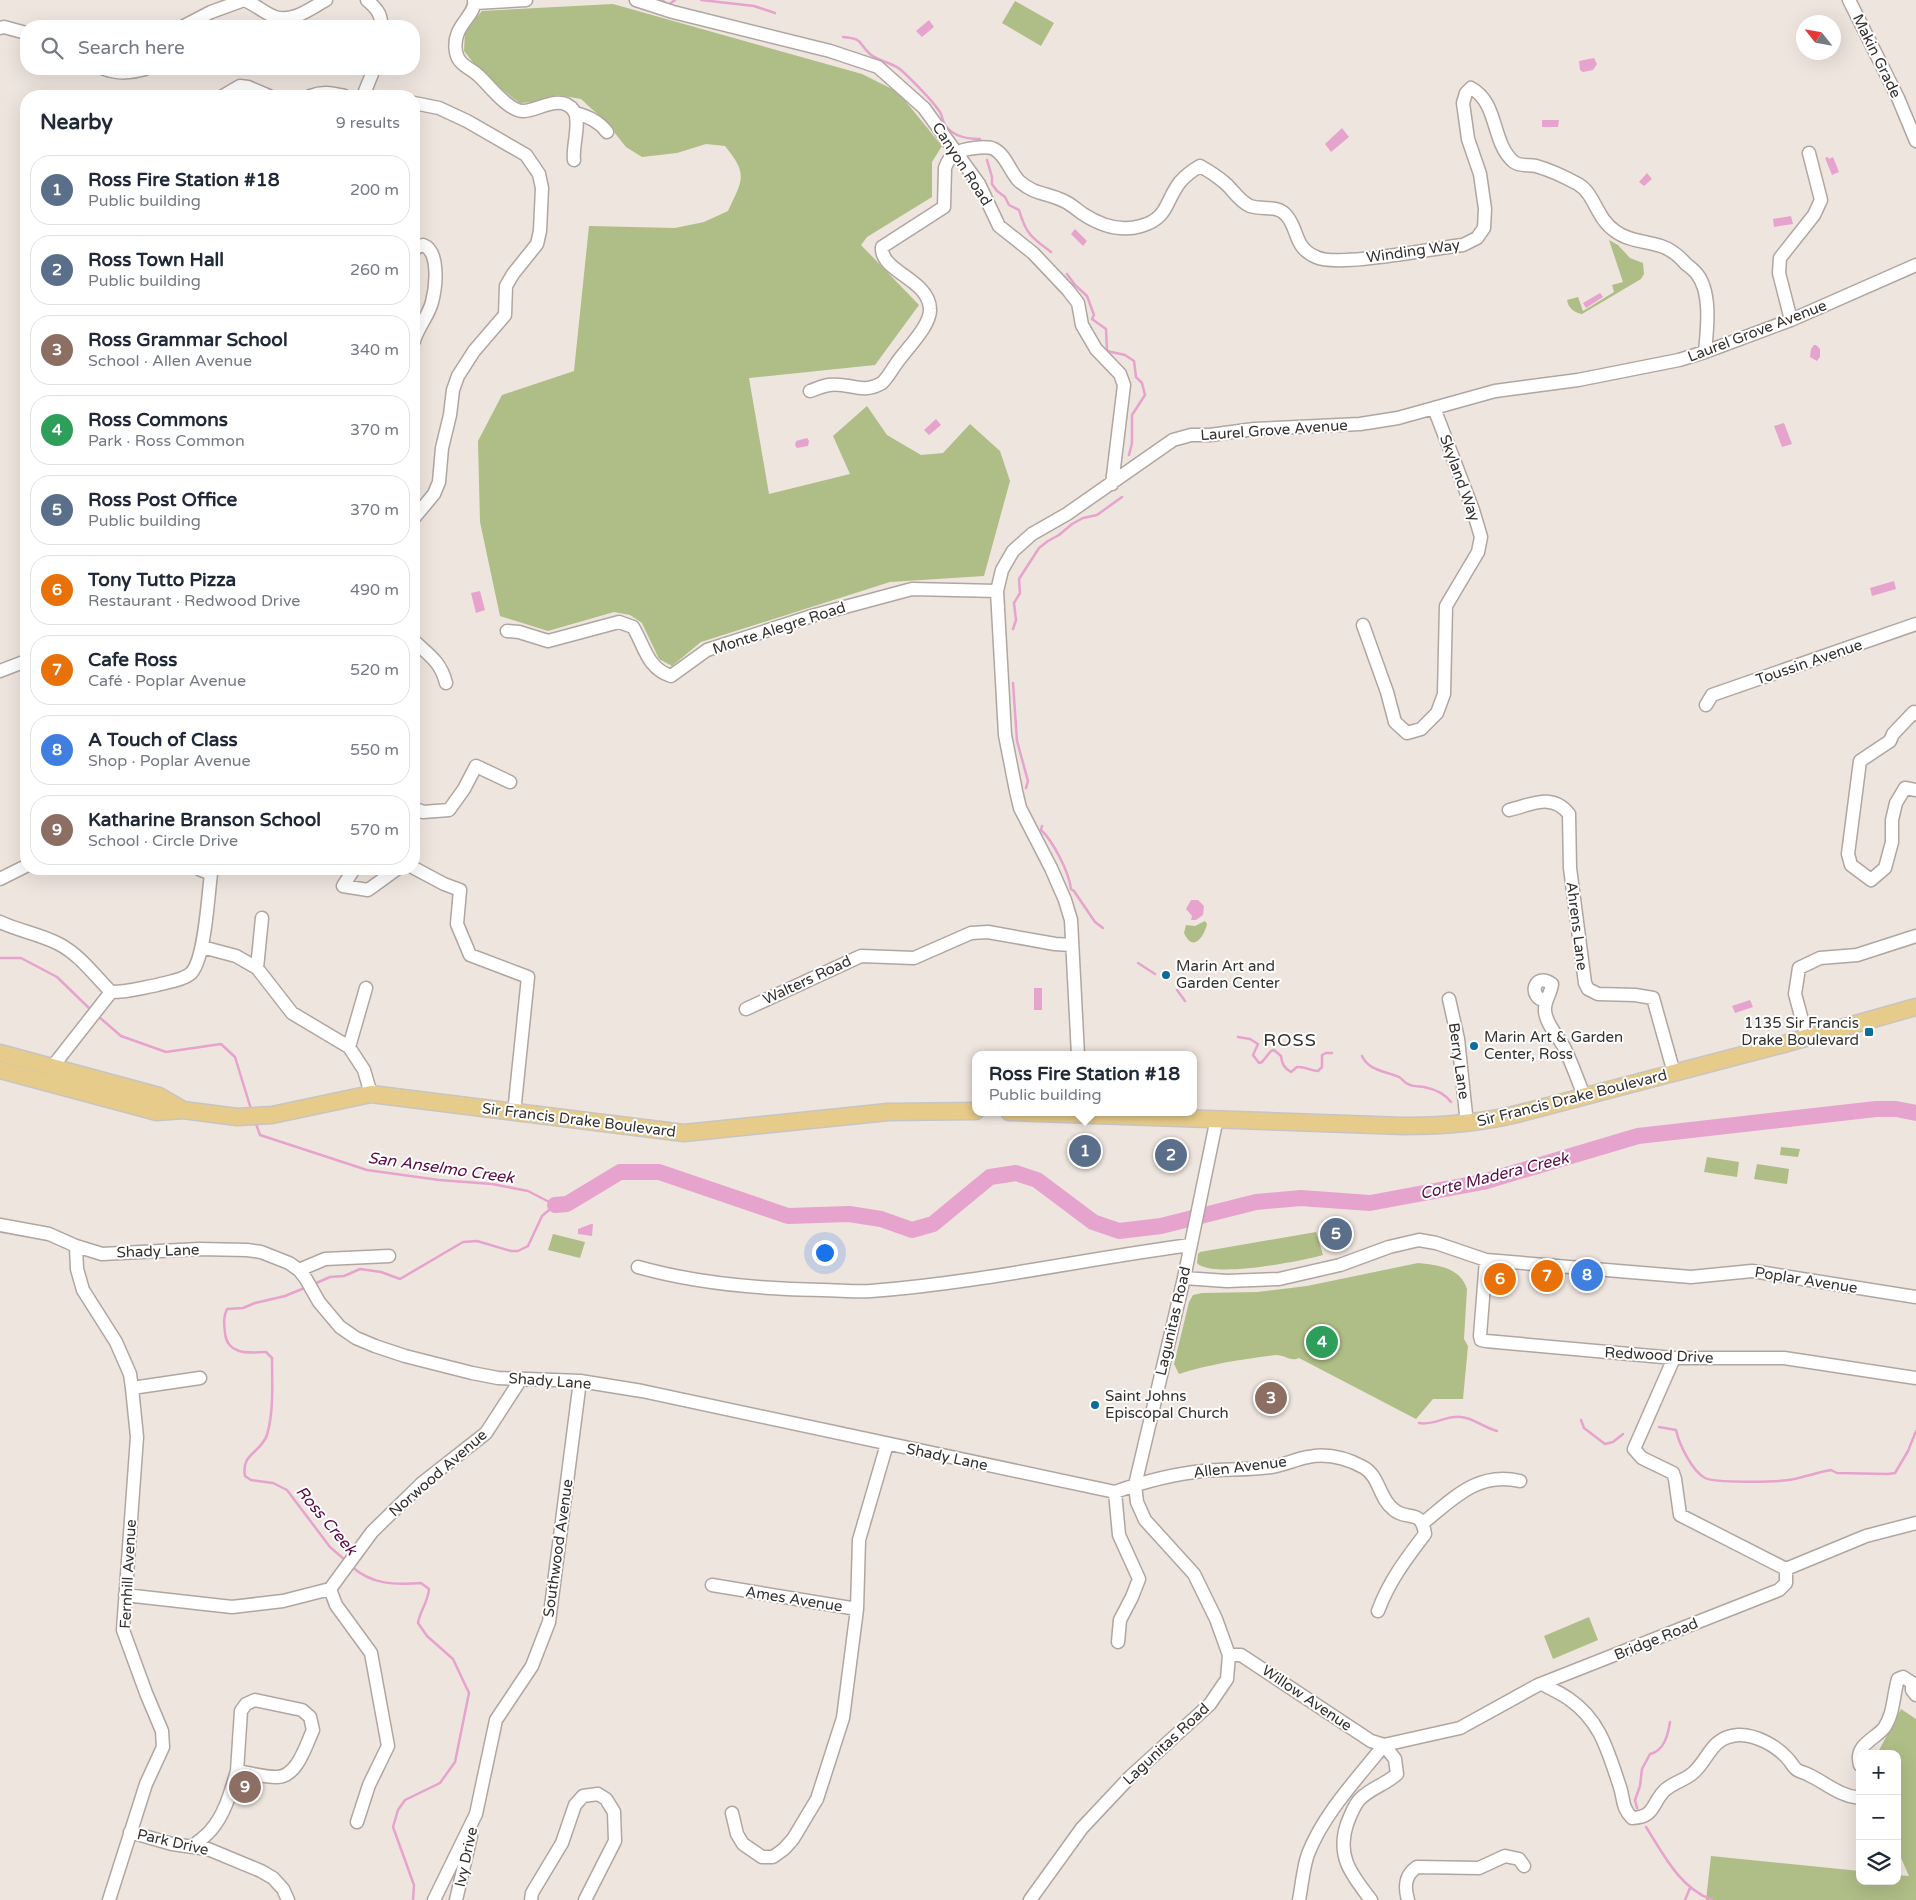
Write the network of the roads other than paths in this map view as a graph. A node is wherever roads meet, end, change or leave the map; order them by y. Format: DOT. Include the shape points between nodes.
graph roads {
  1 [pos="326,0"];
  2 [pos="367,0"];
  3 [pos="526,0"];
  4 [pos="636,0"];
  5 [pos="1849,0"];
  6 [pos="475,1"];
  7 [pos="196,20"];
  8 [pos="382,20"];
  9 [pos="0,28"];
  10 [pos="20,31"];
  11 [pos="372,75"];
  12 [pos="233,90"];
  13 [pos="255,90"];
  14 [pos="365,90"];
  15 [pos="420,104"];
  16 [pos="575,112"];
  17 [pos="607,132"];
  18 [pos="1916,141"];
  19 [pos="957,152"];
  20 [pos="1809,153"];
  21 [pos="574,160"];
  22 [pos="420,246"];
  23 [pos="1916,266"];
  24 [pos="1791,320"];
  25 [pos="420,324"];
  26 [pos="1705,352"];
  27 [pos="810,391"];
  28 [pos="1434,408"];
  29 [pos="1112,484"];
  30 [pos="420,511"];
  31 [pos="998,591"];
  32 [pos="1916,624"];
  33 [pos="1363,625"];
  34 [pos="507,631"];
  35 [pos="420,647"];
  36 [pos="20,663"];
  37 [pos="0,671"];
  38 [pos="446,683"];
  39 [pos="1706,705"];
  40 [pos="1916,714"];
  41 [pos="510,782"];
  42 [pos="1916,790"];
  43 [pos="1508,810"];
  44 [pos="420,811"];
  45 [pos="20,869"];
  46 [pos="420,871"];
  47 [pos="211,875"];
  48 [pos="350,875"];
  49 [pos="389,875"];
  50 [pos="0,879"];
  51 [pos="262,918"];
  52 [pos="0,922"];
  53 [pos="1916,936"];
  54 [pos="1072,945"];
  55 [pos="202,947"];
  56 [pos="257,968"];
  57 [pos="366,988"];
  58 [pos="111,992"];
  59 [pos="1449,999"];
  60 [pos="1546,1001"];
  61 [pos="1916,1007"];
  62 [pos="746,1009"];
  63 [pos="1807,1038"];
  64 [pos="349,1047"];
  65 [pos="1078,1051"];
  66 [pos="1,1064"];
  67 [pos="53,1066"];
  68 [pos="1674,1073"];
  69 [pos="371,1094"];
  70 [pos="1584,1096"];
  71 [pos="183,1110"];
  72 [pos="972,1111"];
  73 [pos="514,1113"];
  74 [pos="1162,1116"];
  75 [pos="1217,1118"];
  76 [pos="1467,1124"];
  77 [pos="0,1225"];
  78 [pos="1190,1245"];
  79 [pos="76,1246"];
  80 [pos="388,1256"];
  81 [pos="1486,1260"];
  82 [pos="638,1267"];
  83 [pos="302,1274"];
  84 [pos="1184,1278"];
  85 [pos="1916,1297"];
  86 [pos="1674,1358"];
  87 [pos="200,1378"];
  88 [pos="1916,1378"];
  89 [pos="521,1379"];
  90 [pos="580,1381"];
  91 [pos="132,1388"];
  92 [pos="886,1444"];
  93 [pos="1520,1481"];
  94 [pos="1135,1485"];
  95 [pos="1115,1492"];
  96 [pos="1423,1523"];
  97 [pos="1916,1523"];
  98 [pos="1786,1570"];
  99 [pos="712,1586"];
  100 [pos="330,1589"];
  101 [pos="125,1595"];
  102 [pos="857,1609"];
  103 [pos="1378,1611"];
  104 [pos="1118,1642"];
  105 [pos="1229,1655"];
  106 [pos="1542,1684"];
  107 [pos="1915,1687"];
  108 [pos="1384,1745"];
  109 [pos="1861,1750"];
  110 [pos="237,1771"];
  111 [pos="1856,1798"];
  112 [pos="732,1812"];
  113 [pos="476,1814"];
  114 [pos="356,1822"];
  115 [pos="130,1832"];
  116 [pos="193,1846"];
  117 [pos="1524,1866"];
  118 [pos="109,1900"];
  119 [pos="288,1900"];
  120 [pos="434,1900"];
  121 [pos="456,1900"];
  122 [pos="531,1900"];
  123 [pos="585,1900"];
  124 [pos="1030,1900"];
  125 [pos="1299,1900"];
  126 [pos="1371,1900"];
  127 [pos="1408,1900"];
  1 -- 7 [label="street" via="294,17 284,18 244,0"];
  2 -- 8 [label="street"];
  3 -- 6 [label="street"];
  4 -- 19 [label="street, Canyon Road" via="830,51 878,67 924,108"];
  5 -- 18 [label="street, Makin Grade"];
  6 -- 16 [label="street" via="474,9 456,35 456,53 460,61 505,102 519,110 563,103"];
  9 -- 10 [label="street"];
  11 -- 14 [label="street"];
  12 -- 13 [label="street" via="240,86"];
  15 -- 30 [label="street" via="439,108 467,121 526,156 539,174 542,188 537,244 506,286 505,315 474,351 458,376 442,448 439,482"];
  16 -- 17 [label="street" via="597,121"];
  16 -- 21 [label="street"];
  19 -- 26 [label="street, Winding Way" via="988,147 995,150 1028,188 1063,200 1098,223 1126,228 1140,226 1160,216 1179,183 1200,166 1226,184 1243,202 1286,214 1298,242 1306,251 1318,258 1354,260 1463,245 1477,238 1484,228 1480,174 1468,139 1463,102 1471,88 1486,99 1505,151 1515,162 1534,166 1579,185 1589,193 1605,223 1616,232 1662,246 1698,275 1708,315"];
  19 -- 27 [label="street" via="945,168 944,207 882,247 883,256 889,264 926,295 930,308 924,326 882,383 874,388 829,385"];
  19 -- 29 [label="street, Canyon Road" via="979,184 999,226 1033,253 1068,290 1078,303 1082,325 1096,349 1120,374 1124,385"];
  20 -- 24 [label="street" via="1821,200 1814,215 1780,258 1778,273"];
  22 -- 25 [label="street" via="429,247 434,253 435,275 432,303"];
  23 -- 24 [label="street, Laurel Grove Avenue"];
  24 -- 26 [label="street, Laurel Grove Avenue"];
  26 -- 28 [label="street, Laurel Grove Avenue" via="1578,380 1495,391"];
  28 -- 29 [label="street, Laurel Grove Avenue" via="1360,424 1191,435 1173,440"];
  28 -- 33 [label="street, Skyland Way" via="1481,537 1478,552 1446,606 1444,694 1437,713 1421,729 1407,733 1395,722"];
  29 -- 31 [label="street, Laurel Grove Avenue" via="1032,534 1019,546 1002,570"];
  31 -- 34 [label="street, Monte Alegre Road" via="912,589 815,615 707,650 671,676 661,673 651,664 633,626 619,622 548,641"];
  31 -- 54 [label="street, Laurel Grove Avenue" via="1005,735 1016,791 1020,808 1065,900 1071,920"];
  32 -- 39 [label="street, Toussin Avenue" via="1712,696"];
  35 -- 38 [label="street" via="443,670"];
  36 -- 37 [label="street"];
  40 -- 42 [label="street" via="1914,712 1890,741 1860,761 1848,854 1851,865 1871,880 1885,868 1892,842 1896,803 1905,788"];
  41 -- 44 [label="street" via="476,766 449,810"];
  43 -- 68 [label="street, Ahrens Lane" via="1545,800 1559,805 1569,814 1570,868 1585,983 1598,994 1652,998"];
  45 -- 50 [label="street"];
  46 -- 73 [label="street" via="460,890 457,924 470,955 528,977"];
  47 -- 55 [label="street"];
  48 -- 49 [label="street" via="342,886 368,890"];
  51 -- 56 [label="street"];
  52 -- 58 [label="street" via="61,945 76,955"];
  53 -- 63 [label="street" via="1857,955 1820,958 1799,968 1795,994"];
  54 -- 62 [label="street, Walters Road" via="988,932 971,933 914,958 861,956"];
  54 -- 65 [label="street, Laurel Grove Avenue"];
  55 -- 56 [label="street" via="236,956"];
  55 -- 58 [label="street" via="191,974 127,992"];
  56 -- 64 [label="street" via="292,1013"];
  57 -- 64 [label="street"];
  58 -- 67 [label="street"];
  59 -- 76 [label="street, Berry Lane" via="1458,1039"];
  60 -- 70 [label="street" via="1547,1020 1564,1046"];
  61 -- 63 [label="main road, Sir Francis Drake Boulevard"];
  63 -- 68 [label="main road, Sir Francis Drake Boulevard"];
  64 -- 69 [label="street" via="364,1070"];
  66 -- 67 [label="main road, Sir Francis Drake Boulevard"];
  66 -- 71 [label="main road, Sir Francis Drake Boulevard" via="157,1112"];
  67 -- 71 [label="main road, Sir Francis Drake Boulevard" via="158,1096"];
  68 -- 70 [label="main road, Sir Francis Drake Boulevard"];
  69 -- 71 [label="main road, Sir Francis Drake Boulevard" via="272,1115 237,1116"];
  69 -- 73 [label="main road, Sir Francis Drake Boulevard"];
  70 -- 76 [label="main road, Sir Francis Drake Boulevard"];
  72 -- 73 [label="main road, Sir Francis Drake Boulevard" via="888,1112 684,1133"];
  74 -- 75 [label="main road, Sir Francis Drake Boulevard"];
  75 -- 76 [label="main road, Sir Francis Drake Boulevard" via="1433,1126"];
  75 -- 78 [label="street, Lagunitas Road"];
  77 -- 79 [label="street, Shady Lane" via="49,1234"];
  78 -- 82 [label="street" via="941,1284 870,1291 791,1290 712,1282 668,1276"];
  78 -- 84 [label="street, Lagunitas Road"];
  79 -- 83 [label="street, Shady Lane" via="102,1254 247,1250 274,1256"];
  79 -- 91 [label="street, Fernhill Avenue" via="83,1290 116,1342 130,1374"];
  80 -- 83 [label="street" via="325,1260"];
  81 -- 84 [label="street, Poplar Avenue" via="1419,1240 1279,1279 1227,1281"];
  81 -- 85 [label="street, Poplar Avenue" via="1691,1277 1752,1271"];
  81 -- 86 [label="street, Redwood Drive" via="1481,1340"];
  83 -- 89 [label="street, Shady Lane" via="328,1314 356,1338 405,1356 472,1373"];
  84 -- 94 [label="street, Lagunitas Road"];
  86 -- 88 [label="street, Redwood Drive" via="1784,1358"];
  86 -- 98 [label="street" via="1634,1449 1642,1458 1673,1473 1680,1515"];
  87 -- 91 [label="street"];
  89 -- 90 [label="street, Shady Lane"];
  89 -- 100 [label="street, Norwood Avenue" via="486,1433 421,1484 372,1532"];
  90 -- 92 [label="street, Shady Lane" via="642,1391"];
  90 -- 113 [label="street, Southwood Avenue" via="549,1622 532,1666 496,1720"];
  91 -- 101 [label="street, Fernhill Avenue" via="137,1438"];
  92 -- 95 [label="street, Shady Lane"];
  92 -- 102 [label="street, Ames Avenue" via="859,1540"];
  93 -- 96 [label="street" via="1505,1478 1476,1483"];
  94 -- 95 [label="street"];
  94 -- 96 [label="street, Allen Avenue" via="1202,1471 1272,1467 1308,1457 1341,1457 1370,1472 1391,1509 1420,1518"];
  94 -- 105 [label="street, Lagunitas Road" via="1145,1520 1194,1574"];
  95 -- 104 [label="street" via="1119,1535 1138,1579 1120,1620"];
  96 -- 103 [label="street" via="1425,1534 1394,1576"];
  97 -- 98 [label="street" via="1866,1536"];
  98 -- 106 [label="street, Bridge Road" via="1786,1583 1780,1590"];
  99 -- 102 [label="street, Ames Avenue"];
  100 -- 101 [label="street" via="232,1607"];
  100 -- 114 [label="street" via="336,1605 371,1653 388,1746"];
  101 -- 115 [label="street, Fernhill Avenue" via="123,1630 162,1732 163,1747"];
  102 -- 112 [label="street" via="843,1718 817,1799 798,1831 784,1850 773,1857 762,1856 743,1844"];
  105 -- 108 [label="street, Willow Avenue" via="1241,1655 1371,1741"];
  105 -- 124 [label="street, Lagunitas Road" via="1227,1679 1210,1704 1130,1777 1089,1821"];
  106 -- 108 [label="street, Bridge Road" via="1460,1728"];
  106 -- 111 [label="street" via="1569,1698 1591,1719 1606,1744 1625,1811 1632,1818 1650,1813 1664,1792 1675,1782 1692,1775 1721,1740 1738,1735 1757,1738 1774,1747 1788,1758 1796,1770"];
  107 -- 109 [label="street" via="1903,1677 1898,1679 1889,1720"];
  108 -- 125 [label="street" via="1317,1834 1308,1856"];
  108 -- 126 [label="street" via="1395,1759 1397,1774 1360,1800 1343,1836 1348,1868"];
  110 -- 110 [label="street" via="277,1778 286,1775 300,1759 313,1730 310,1717 290,1706 255,1700 246,1704 241,1711"];
  110 -- 116 [label="street" via="220,1817"];
  113 -- 120 [label="street, Southwood Avenue"];
  113 -- 121 [label="street, Ivy Drive"];
  115 -- 116 [label="street, Park Drive" via="172,1844"];
  115 -- 118 [label="street, Fernhill Avenue"];
  116 -- 119 [label="street, Park Drive" via="261,1871 273,1878"];
  117 -- 127 [label="street" via="1519,1859 1505,1856 1479,1868 1417,1867 1406,1881"];
  122 -- 123 [label="street" via="562,1843 575,1805 583,1796 598,1794 606,1799 614,1812 615,1842"];
}
